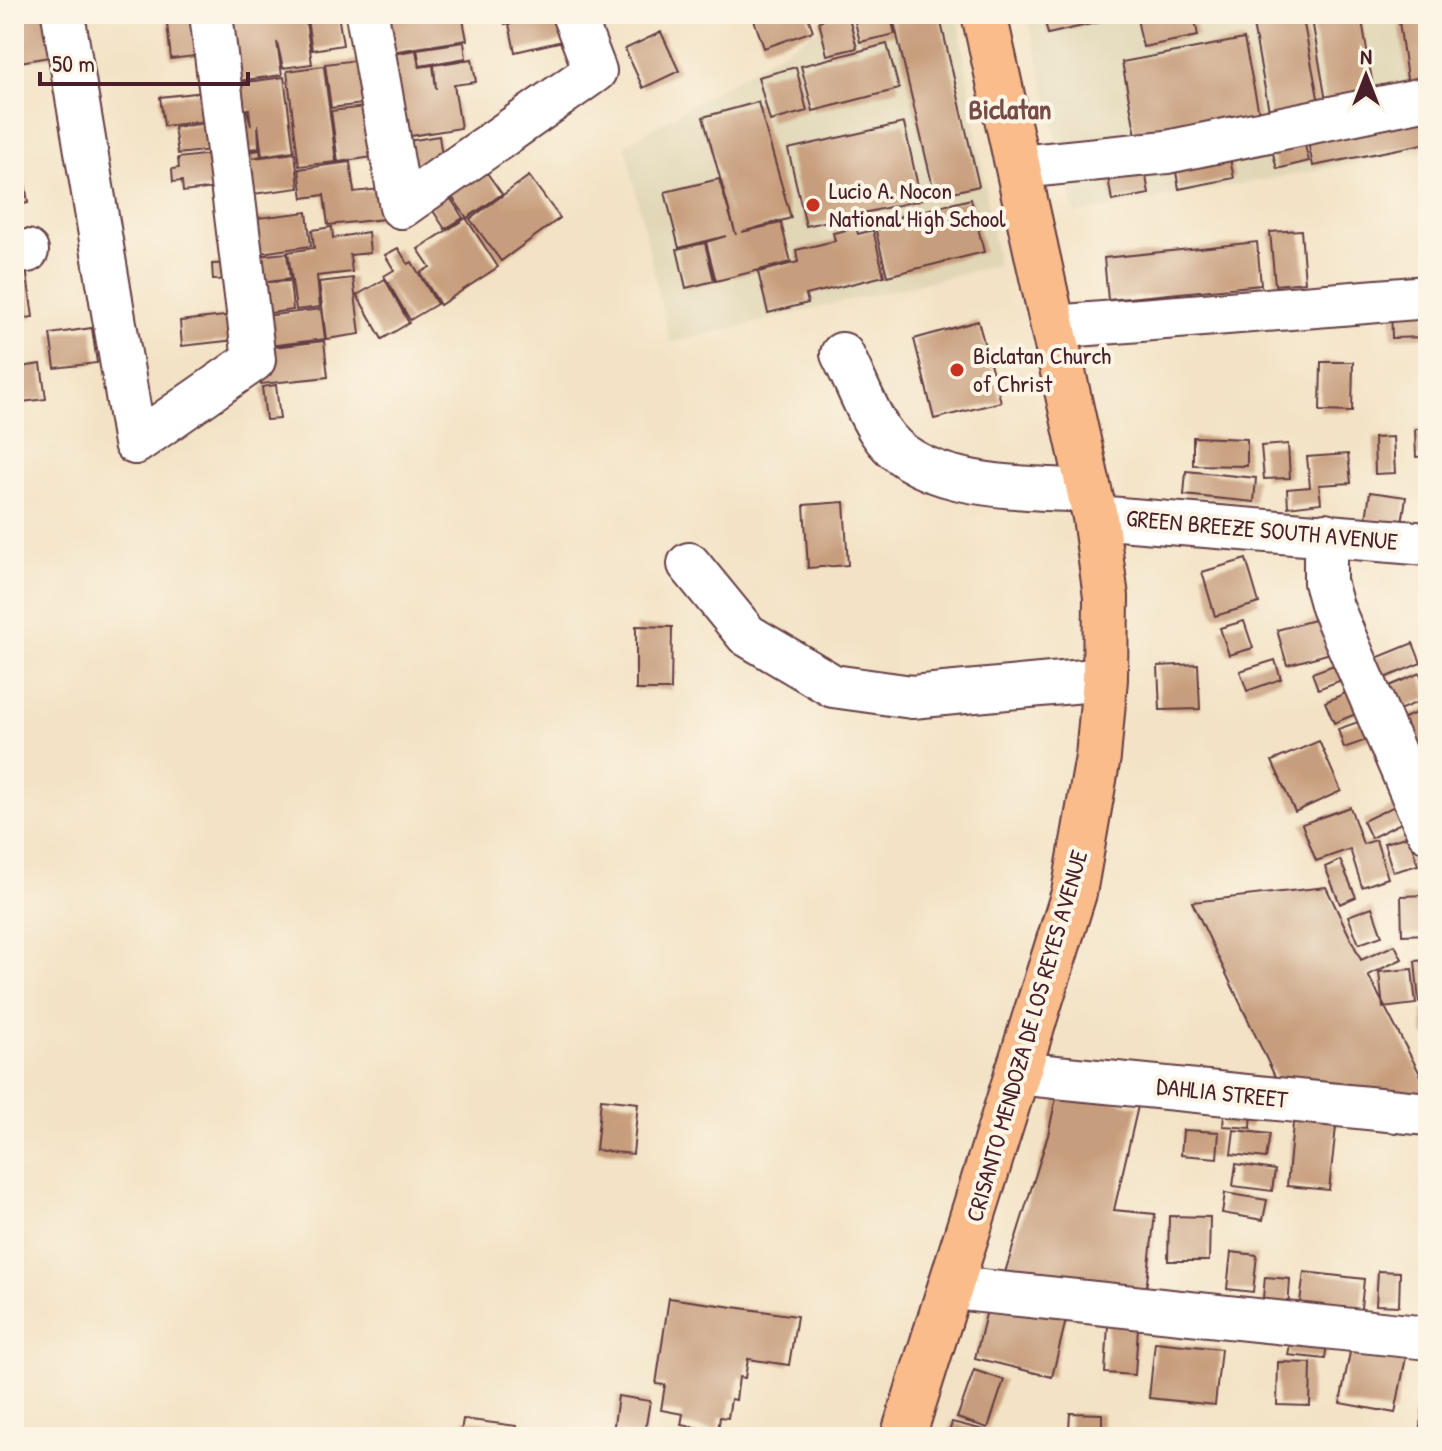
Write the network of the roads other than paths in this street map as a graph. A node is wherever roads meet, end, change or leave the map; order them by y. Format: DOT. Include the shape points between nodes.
graph roads {
  1 [pos="63,14"];
  2 [pos="211,14"];
  3 [pos="367,14"];
  4 [pos="573,14"];
  5 [pos="984,14"];
  6 [pos="1428,98"];
  7 [pos="1020,167"];
  8 [pos="1428,297"];
  9 [pos="1053,327"];
  10 [pos="842,354"];
  11 [pos="1092,504"];
  12 [pos="1325,534"];
  13 [pos="1428,544"];
  14 [pos="689,564"];
  15 [pos="1105,679"];
  16 [pos="1428,831"];
  17 [pos="1016,1073"];
  18 [pos="1428,1114"];
  19 [pos="953,1288"];
  20 [pos="1428,1338"];
  21 [pos="903,1437"];
  1 -- 2 [label="street" via="135,443 254,360"];
  3 -- 4 [label="street" via="401,207 595,71"];
  5 -- 7 [label="main road, CRISANTO MENDOZA DE LOS REYES AVENUE"];
  6 -- 7 [label="street" via="1167,152"];
  7 -- 9 [label="main road, CRISANTO MENDOZA DE LOS REYES AVENUE"];
  8 -- 9 [label="street"];
  9 -- 11 [label="main road, CRISANTO MENDOZA DE LOS REYES AVENUE"];
  10 -- 11 [label="street, GREEN BREEZE SOUTH AVENUE" via="880,433 913,464 976,483"];
  11 -- 12 [label="street, GREEN BREEZE SOUTH AVENUE"];
  11 -- 15 [label="main road, CRISANTO MENDOZA DE LOS REYES AVENUE" via="1106,597"];
  12 -- 13 [label="street, GREEN BREEZE SOUTH AVENUE"];
  12 -- 16 [label="street" via="1325,582 1332,607"];
  14 -- 15 [label="street" via="747,635 833,686 912,697"];
  15 -- 17 [label="main road, CRISANTO MENDOZA DE LOS REYES AVENUE" via="1098,757 1074,893"];
  17 -- 18 [label="street, DAHLIA STREET"];
  17 -- 19 [label="main road, CRISANTO MENDOZA DE LOS REYES AVENUE"];
  19 -- 20 [label="street"];
  19 -- 21 [label="main road, CRISANTO MENDOZA DE LOS REYES AVENUE"];
}
